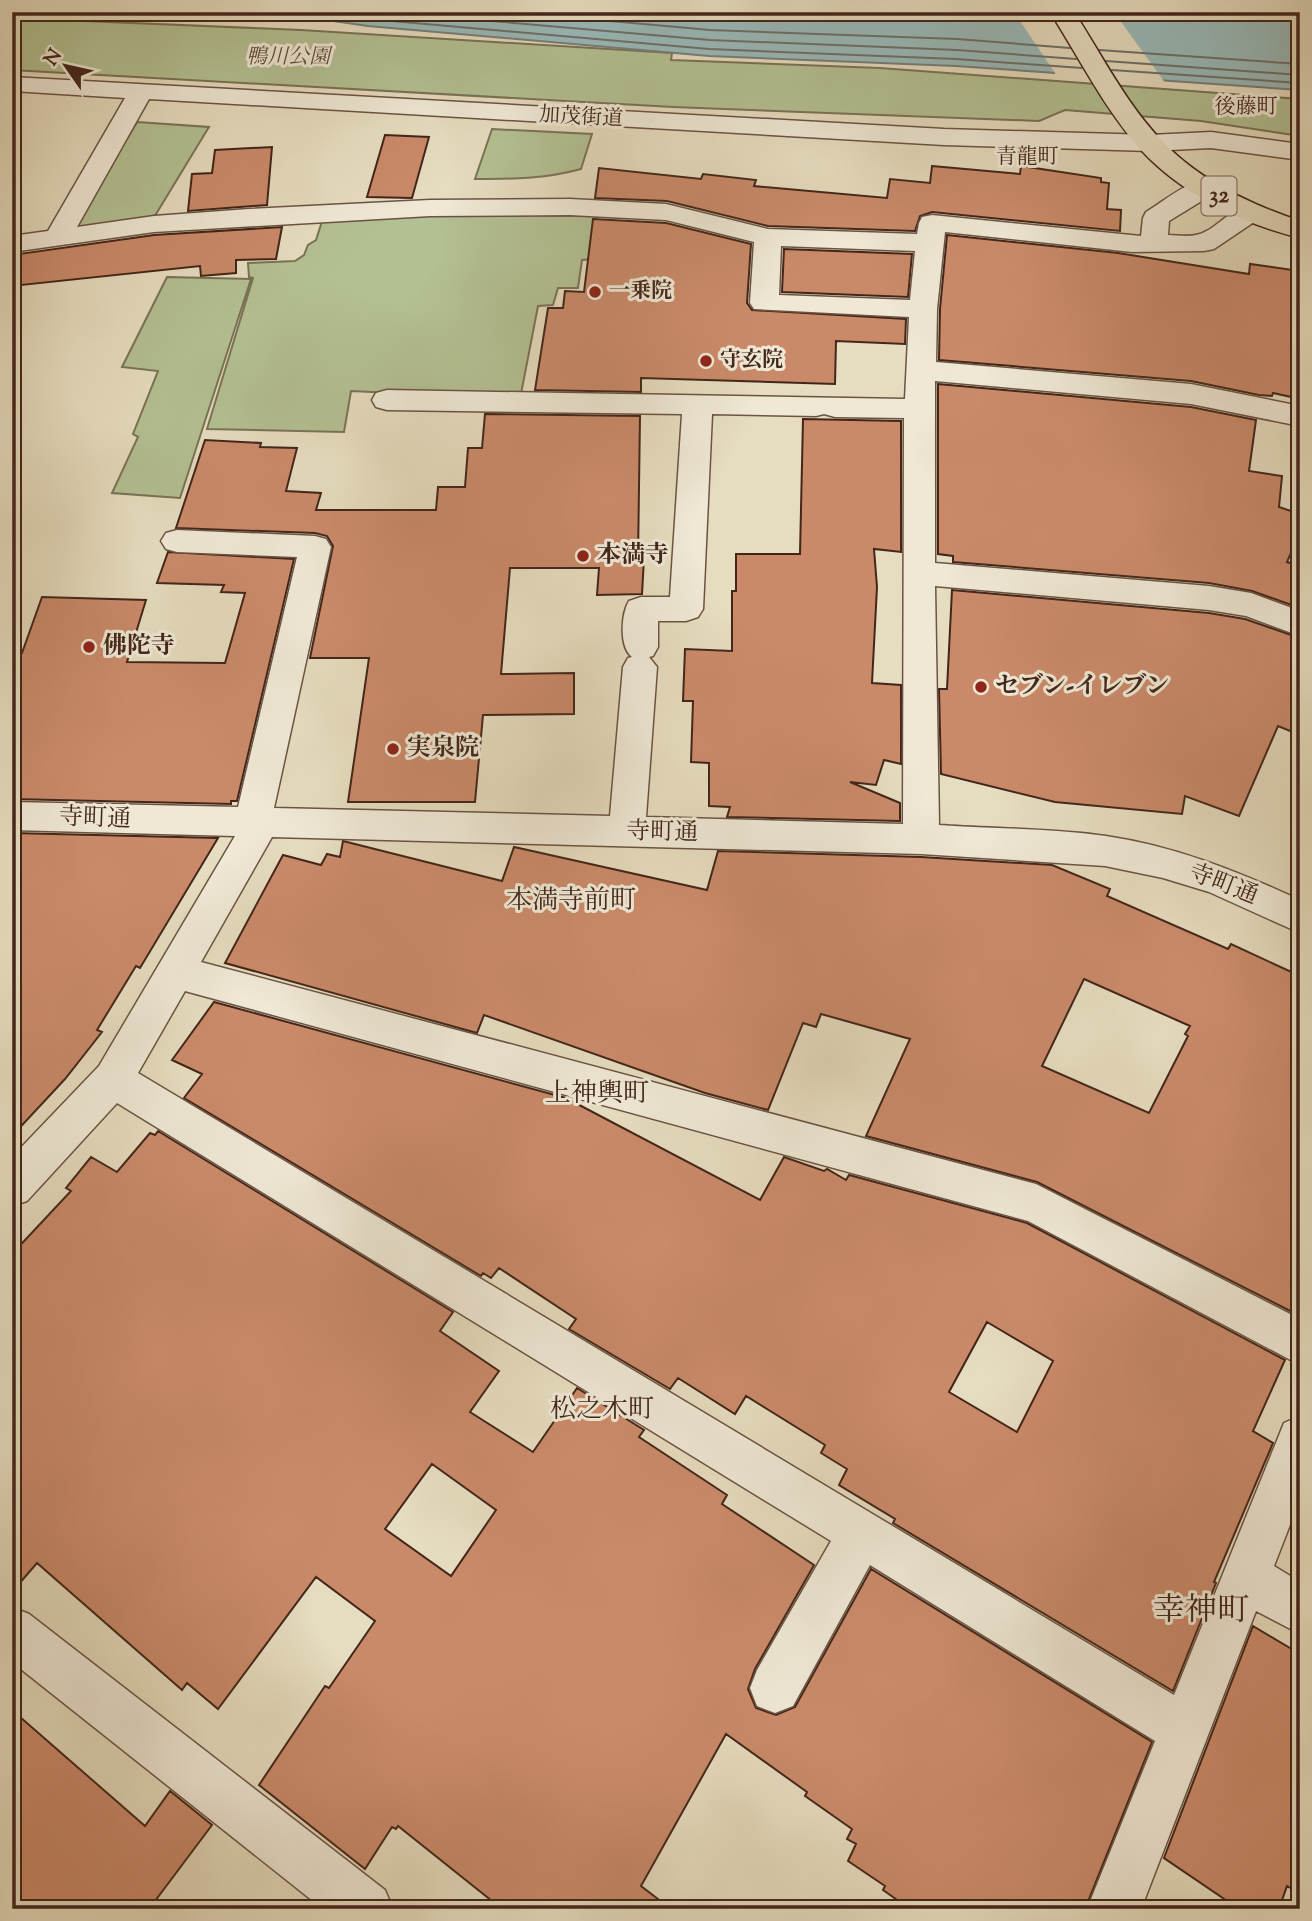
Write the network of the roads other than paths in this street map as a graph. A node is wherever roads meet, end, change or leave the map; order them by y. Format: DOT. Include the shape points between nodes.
graph roads {
  1 [pos="1062,12"];
  2 [pos="12,84"];
  3 [pos="141,92"];
  4 [pos="1150,143"];
  5 [pos="1300,152"];
  6 [pos="1204,188"];
  7 [pos="1251,212"];
  8 [pos="1300,230"];
  9 [pos="768,237"];
  10 [pos="57,238"];
  11 [pos="1154,242"];
  12 [pos="929,243"];
  13 [pos="12,244"];
  14 [pos="923,309"];
  15 [pos="921,370"];
  16 [pos="387,400"];
  17 [pos="698,405"];
  18 [pos="920,409"];
  19 [pos="1300,416"];
  20 [pos="177,541"];
  21 [pos="919,573"];
  22 [pos="1300,624"];
  23 [pos="12,816"];
  24 [pos="256,824"];
  25 [pos="627,832"];
  26 [pos="921,839"];
  27 [pos="1300,918"];
  28 [pos="175,972"];
  29 [pos="113,1079"];
  30 [pos="12,1187"];
  31 [pos="1300,1343"];
  32 [pos="1300,1439"];
  33 [pos="861,1534"];
  34 [pos="1245,1576"];
  35 [pos="1300,1610"];
  36 [pos="12,1631"];
  37 [pos="775,1688"];
  38 [pos="1185,1730"];
  39 [pos="366,1909"];
  40 [pos="1114,1909"];
  1 -- 4 [label="main road, 32"];
  2 -- 3 [label="street, 加茂街道"];
  3 -- 4 [label="street, 加茂街道" via="944,138"];
  3 -- 10 [label="street"];
  4 -- 5 [label="street, 加茂街道" via="1210,140"];
  4 -- 6 [label="main road, 32"];
  6 -- 7 [label="main road, 32"];
  6 -- 11 [label="street" via="1156,218"];
  7 -- 8 [label="main road, 32"];
  7 -- 11 [label="street" via="1204,243"];
  9 -- 10 [label="street" via="666,212 570,207 249,217"];
  9 -- 12 [label="street"];
  9 -- 14 [label="street" via="764,303"];
  10 -- 13 [label="street"];
  11 -- 12 [label="street" via="1132,244 932,223"];
  12 -- 14 [label="street"];
  14 -- 15 [label="street"];
  15 -- 18 [label="street"];
  15 -- 19 [label="street" via="1191,394"];
  16 -- 17 [label="street"];
  17 -- 18 [label="street"];
  17 -- 25 [label="street" via="686,609 641,609"];
  18 -- 21 [label="street"];
  20 -- 24 [label="street" via="315,547"];
  21 -- 22 [label="street" via="1209,598 1251,604"];
  21 -- 26 [label="street"];
  23 -- 24 [label="street, 寺町通"];
  24 -- 25 [label="street, 寺町通"];
  24 -- 28 [label="street"];
  25 -- 26 [label="street, 寺町通"];
  26 -- 27 [label="street, 寺町通" via="1105,851 1140,858 1219,880"];
  28 -- 29 [label="street"];
  28 -- 31 [label="street" via="1036,1204"];
  29 -- 30 [label="street"];
  29 -- 33 [label="street"];
  32 -- 34 [label="street"];
  33 -- 37 [label="street"];
  33 -- 38 [label="street"];
  34 -- 35 [label="street"];
  34 -- 38 [label="street"];
  36 -- 39 [label="street"];
  38 -- 40 [label="street"];
}
